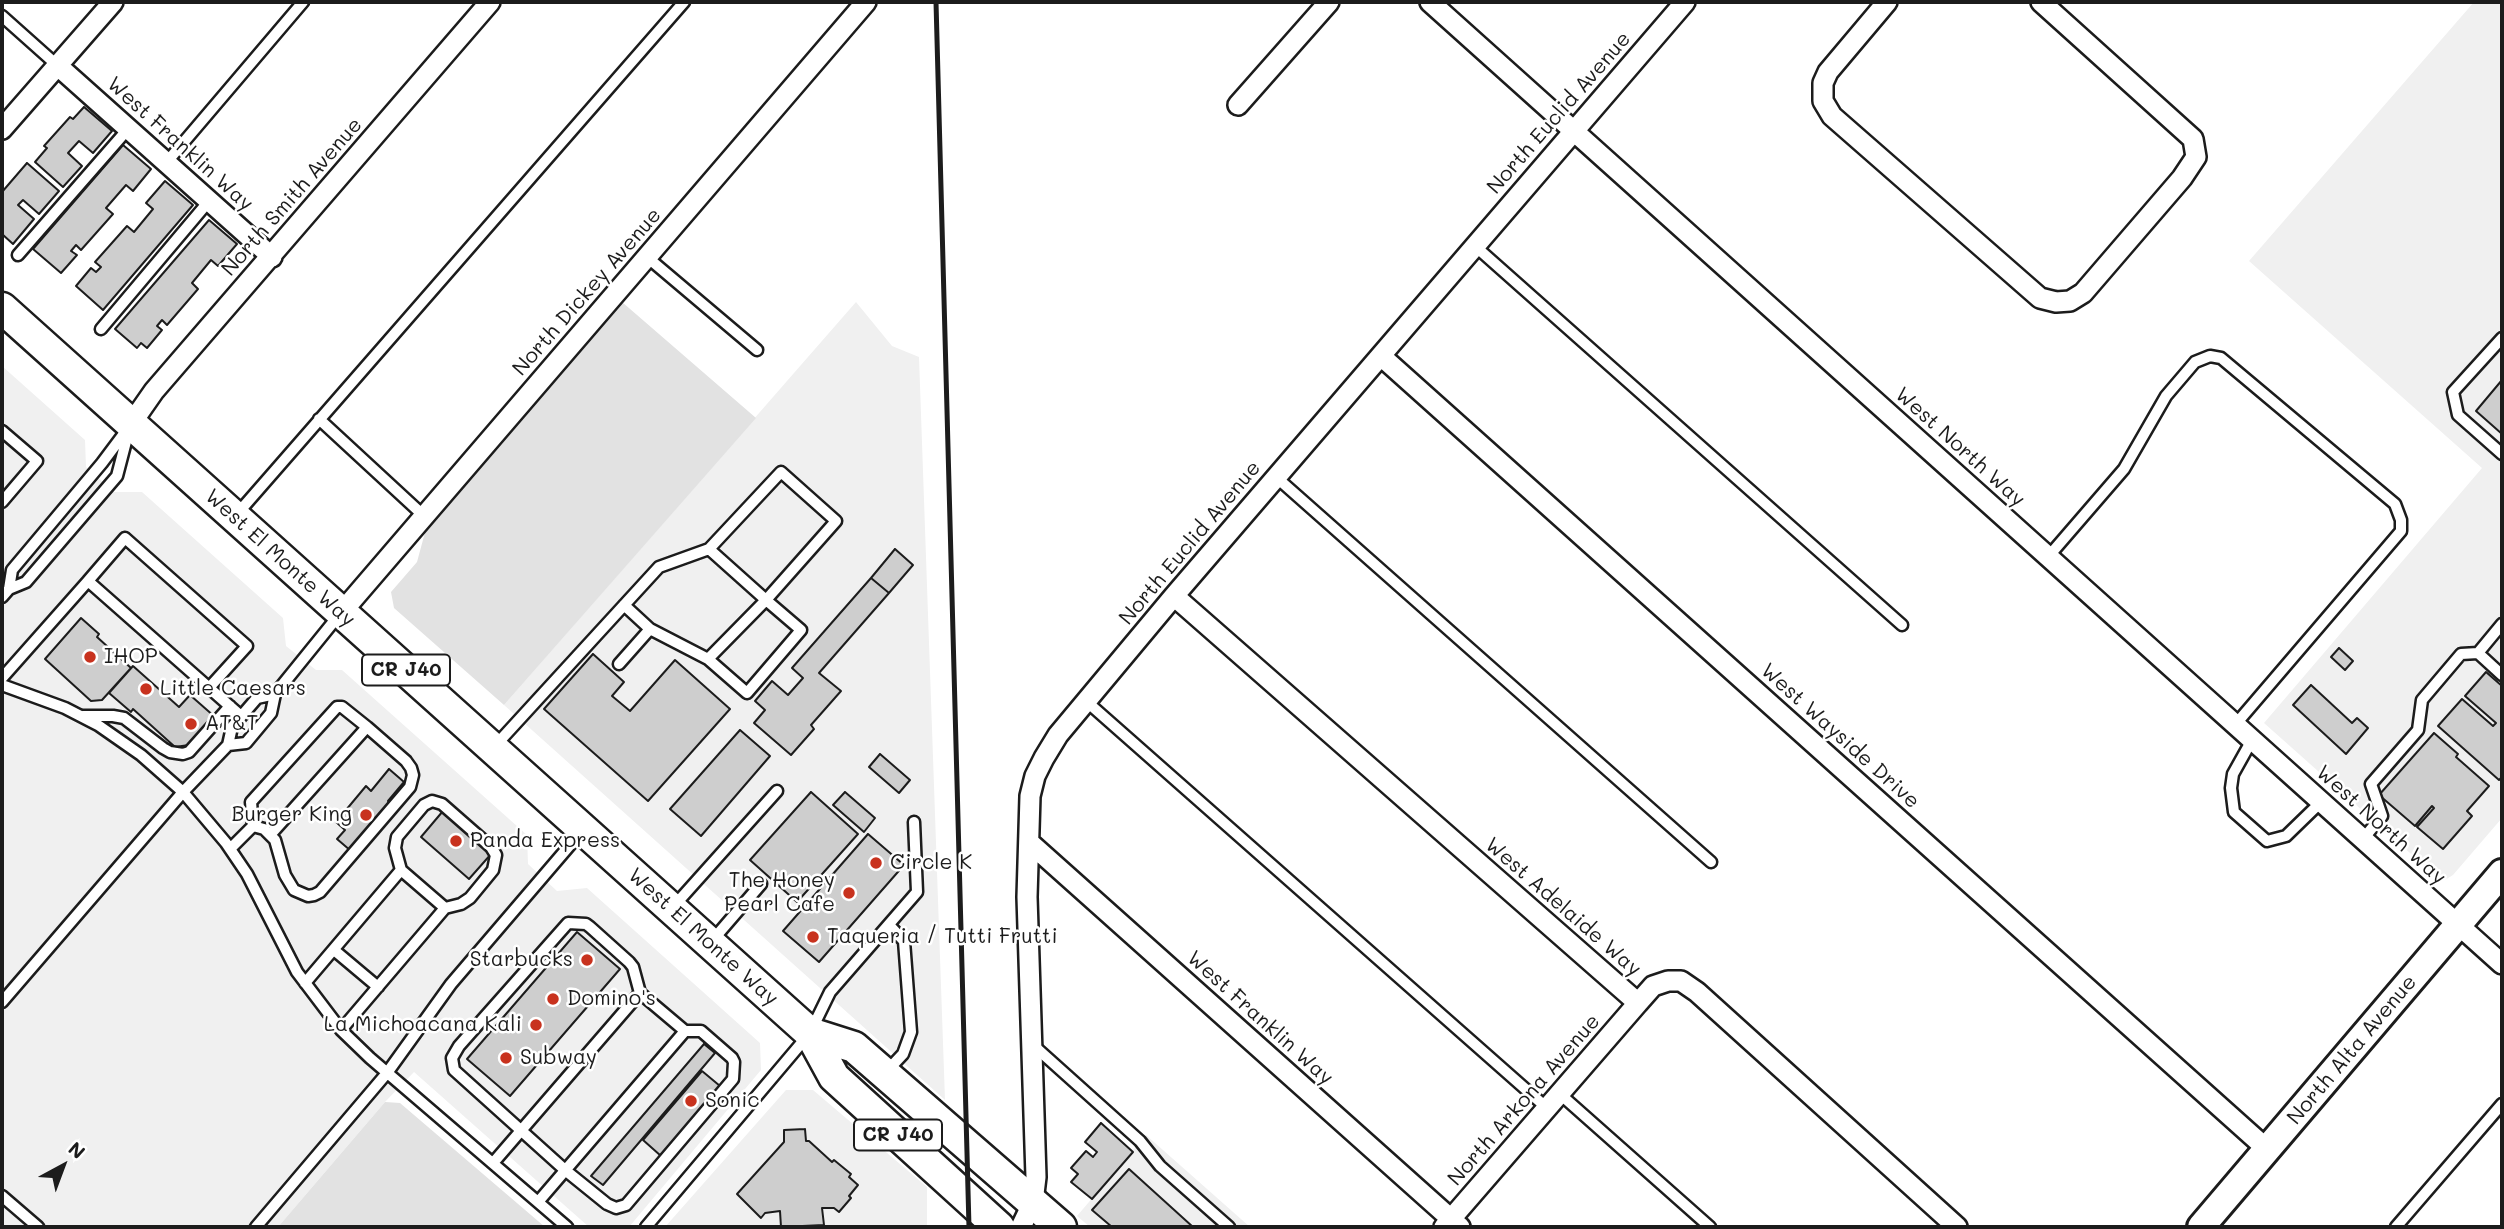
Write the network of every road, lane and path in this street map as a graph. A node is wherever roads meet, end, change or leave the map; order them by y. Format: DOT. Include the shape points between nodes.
graph roads {
  1 [pos="113,2"];
  2 [pos="303,2"];
  3 [pos="490,2"];
  4 [pos="684,2"];
  5 [pos="866,2"];
  6 [pos="1329,2"];
  7 [pos="1430,2"];
  8 [pos="1685,2"];
  9 [pos="1887,2"];
  10 [pos="2041,2"];
  11 [pos="2,16"];
  12 [pos="58,66"];
  13 [pos="1238,105"];
  14 [pos="2,129"];
  15 [pos="128,129"];
  16 [pos="1574,130"];
  17 [pos="166,163"];
  18 [pos="209,201"];
  19 [pos="1475,246"];
  20 [pos="18,255"];
  21 [pos="272,257"];
  22 [pos="647,257"];
  23 [pos="2,307"];
  24 [pos="101,329"];
  25 [pos="2502,338"];
  26 [pos="757,350"];
  27 [pos="1381,355"];
  28 [pos="319,419"];
  29 [pos="131,424"];
  30 [pos="2,431"];
  31 [pos="2502,454"];
  32 [pos="1276,477"];
  33 [pos="2,502"];
  34 [pos="424,516"];
  35 [pos="234,517"];
  36 [pos="709,549"];
  37 [pos="2048,557"];
  38 [pos="88,581"];
  39 [pos="5,593"];
  40 [pos="1174,596"];
  41 [pos="766,600"];
  42 [pos="624,605"];
  43 [pos="341,613"];
  44 [pos="2502,624"];
  45 [pos="1902,625"];
  46 [pos="650,629"];
  47 [pos="2478,653"];
  48 [pos="708,659"];
  49 [pos="619,664"];
  50 [pos="2502,675"];
  51 [pos="2,678"];
  52 [pos="2,685"];
  53 [pos="208,689"];
  54 [pos="275,694"];
  55 [pos="1086,701"];
  56 [pos="230,706"];
  57 [pos="83,716"];
  58 [pos="242,716"];
  59 [pos="2235,725"];
  60 [pos="367,727"];
  61 [pos="2252,740"];
  62 [pos="228,745"];
  63 [pos="492,749"];
  64 [pos="777,791"];
  65 [pos="183,792"];
  66 [pos="2321,803"];
  67 [pos="914,822"];
  68 [pos="253,826"];
  69 [pos="583,830"];
  70 [pos="271,834"];
  71 [pos="2363,839"];
  72 [pos="1030,843"];
  73 [pos="230,849"];
  74 [pos="1712,862"];
  75 [pos="401,870"];
  76 [pos="2502,873"];
  77 [pos="761,884"];
  78 [pos="445,908"];
  79 [pos="671,909"];
  80 [pos="889,925"];
  81 [pos="2459,925"];
  82 [pos="710,944"];
  83 [pos="334,950"];
  84 [pos="2502,964"];
  85 [pos="305,984"];
  86 [pos="378,987"];
  87 [pos="640,993"];
  88 [pos="2,1002"];
  89 [pos="1638,1003"];
  90 [pos="341,1030"];
  91 [pos="685,1031"];
  92 [pos="810,1033"];
  93 [pos="1033,1045"];
  94 [pos="387,1073"];
  95 [pos="886,1073"];
  96 [pos="1554,1101"];
  97 [pos="2502,1104"];
  98 [pos="521,1131"];
  99 [pos="2268,1150"];
  100 [pos="493,1164"];
  101 [pos="565,1170"];
  102 [pos="2,1196"];
  103 [pos="538,1202"];
  104 [pos="1027,1215"];
  105 [pos="1452,1225"];
  106 [pos="38,1227"];
  107 [pos="256,1227"];
  108 [pos="567,1227"];
  109 [pos="646,1227"];
  110 [pos="999,1227"];
  111 [pos="1061,1227"];
  112 [pos="1229,1227"];
  113 [pos="1710,1227"];
  114 [pos="1956,1227"];
  115 [pos="2201,1227"];
  116 [pos="2396,1227"];
  1 -- 12 [label="street"];
  2 -- 17 [label="lane"];
  3 -- 21 [label="street, North Smith Avenue"];
  4 -- 28 [label="lane"];
  5 -- 22 [label="street, North Dickey Avenue"];
  6 -- 13 [label="street"];
  7 -- 16 [label="street, West North Way"];
  8 -- 16 [label="street, North Euclid Avenue"];
  9 -- 10 [label="street" via="1828,72 1823,100 1832,116 2040,298 2070,301 2083,293 2196,157 2193,139"];
  11 -- 12 [label="lane"];
  12 -- 14 [label="street"];
  12 -- 15 [label="street, West Franklin Way"];
  15 -- 17 [label="street, West Franklin Way"];
  15 -- 20 [label="lane"];
  16 -- 19 [label="street, North Euclid Avenue"];
  16 -- 37 [label="street, West North Way"];
  17 -- 18 [label="street, West Franklin Way"];
  18 -- 21 [label="street, West Franklin Way"];
  18 -- 24 [label="lane"];
  19 -- 27 [label="street, North Euclid Avenue"];
  19 -- 45 [label="lane"];
  21 -- 29 [label="street, North Smith Avenue" via="154,391"];
  22 -- 26 [label="lane"];
  22 -- 34 [label="street, North Dickey Avenue"];
  23 -- 29 [label="main road, West El Monte Way / CR J40"];
  25 -- 31 [label="lane" via="2453,392 2458,415"];
  27 -- 32 [label="street, North Euclid Avenue"];
  27 -- 99 [label="street, West Wayside Drive"];
  28 -- 34 [label="lane"];
  28 -- 35 [label="lane"];
  29 -- 35 [label="main road, West El Monte Way / CR J40"];
  29 -- 39 [label="lane" via="12,570"];
  29 -- 39 [label="lane" via="117,475 26,582"];
  30 -- 33 [label="lane" via="37,461"];
  32 -- 40 [label="street, North Euclid Avenue"];
  32 -- 74 [label="lane"];
  34 -- 43 [label="street, North Dickey Avenue"];
  35 -- 43 [label="main road, West El Monte Way / CR J40"];
  36 -- 41 [label="lane"];
  36 -- 41 [label="lane" via="781,472 836,521"];
  36 -- 42 [label="lane" via="659,567"];
  37 -- 59 [label="street, West North Way"];
  37 -- 59 [label="lane" via="2124,469 2166,396 2195,362 2210,355 2221,358 2395,504 2402,531"];
  38 -- 51 [label="lane"];
  38 -- 53 [label="lane"];
  38 -- 53 [label="lane" via="125,538 247,646"];
  40 -- 55 [label="street, North Euclid Avenue"];
  40 -- 89 [label="street, West Adelaide Way"];
  41 -- 48 [label="lane"];
  41 -- 48 [label="lane" via="801,630 747,693"];
  42 -- 46 [label="lane"];
  42 -- 63 [label="lane"];
  43 -- 54 [label="lane"];
  43 -- 63 [label="main road, West El Monte Way / CR J40"];
  44 -- 47 [label="lane"];
  46 -- 48 [label="lane"];
  46 -- 49 [label="lane"];
  47 -- 50 [label="lane"];
  47 -- 71 [label="lane" via="2461,654 2422,700 2418,730 2371,784 2382,816"];
  52 -- 57 [label="lane"];
  53 -- 56 [label="lane"];
  54 -- 58 [label="lane" via="257,698"];
  54 -- 62 [label="lane" via="271,713 246,743"];
  55 -- 72 [label="street, North Euclid Avenue" via="1058,735 1035,776"];
  55 -- 96 [label="lane"];
  56 -- 57 [label="lane" via="183,754 163,748 124,718"];
  56 -- 58 [label="lane"];
  57 -- 65 [label="lane" via="133,748"];
  58 -- 62 [label="lane" via="232,727"];
  59 -- 61 [label="street, West North Way"];
  60 -- 68 [label="lane" via="342,707 334,709 251,802"];
  60 -- 70 [label="lane"];
  60 -- 70 [label="lane" via="406,761 412,782 320,892 308,896 294,890"];
  61 -- 66 [label="street, West North Way"];
  61 -- 66 [label="lane" via="2233,774 2234,812 2267,841 2286,836"];
  62 -- 65 [label="lane"];
  63 -- 69 [label="main road, West El Monte Way / CR J40"];
  64 -- 79 [label="lane"];
  65 -- 73 [label="lane"];
  65 -- 88 [label="lane"];
  66 -- 71 [label="street, West North Way"];
  67 -- 80 [label="lane" via="917,892"];
  68 -- 70 [label="lane"];
  68 -- 73 [label="lane"];
  69 -- 79 [label="main road, West El Monte Way / CR J40"];
  69 -- 94 [label="lane" via="451,985"];
  71 -- 81 [label="street, West North Way"];
  72 -- 93 [label="street, North Euclid Avenue" via="1027,897"];
  72 -- 105 [label="street, West Franklin Way"];
  73 -- 85 [label="lane"];
  75 -- 78 [label="lane"];
  75 -- 78 [label="lane" via="397,837 424,805 432,801 442,804 496,855 493,870 470,898"];
  75 -- 83 [label="lane"];
  76 -- 81 [label="main road, North Alta Avenue"];
  77 -- 82 [label="lane"];
  78 -- 86 [label="lane"];
  79 -- 82 [label="main road, West El Monte Way / CR J40"];
  80 -- 92 [label="lane" via="830,992"];
  80 -- 95 [label="lane" via="904,941 911,1032 903,1054"];
  81 -- 84 [label="street, West North Way"];
  81 -- 99 [label="main road, North Alta Avenue"];
  82 -- 92 [label="main road, West El Monte Way / CR J40"];
  83 -- 85 [label="lane"];
  83 -- 86 [label="lane"];
  85 -- 90 [label="lane"];
  86 -- 90 [label="lane"];
  87 -- 91 [label="lane"];
  87 -- 98 [label="lane"];
  87 -- 98 [label="lane" via="629,962 586,924 568,923 467,1036 452,1058 454,1070"];
  89 -- 96 [label="street, North Arkona Avenue"];
  89 -- 114 [label="street, West Adelaide Way" via="1653,986 1668,981 1681,981 1697,992"];
  90 -- 94 [label="lane"];
  91 -- 101 [label="lane"];
  91 -- 101 [label="lane" via="708,1035 732,1058 734,1075 626,1205 611,1207"];
  92 -- 95 [label="main road, West El Monte Way / CR J40" via="854,1047"];
  92 -- 109 [label="lane"];
  92 -- 110 [label="main road, West El Monte Way / CR J40" via="834,1077"];
  93 -- 104 [label="street, North Euclid Avenue" via="1036,1177"];
  93 -- 112 [label="lane"];
  94 -- 100 [label="lane"];
  94 -- 107 [label="lane"];
  95 -- 104 [label="main road, West El Monte Way / CR J40"];
  96 -- 105 [label="street, North Arkona Avenue"];
  96 -- 113 [label="lane"];
  97 -- 116 [label="lane"];
  98 -- 100 [label="lane"];
  98 -- 101 [label="lane"];
  99 -- 115 [label="main road, North Alta Avenue"];
  100 -- 103 [label="lane"];
  101 -- 103 [label="lane"];
  102 -- 106 [label="lane"];
  103 -- 108 [label="lane"];
  104 -- 111 [label="main road, West El Monte Way / CR J40"];
}
